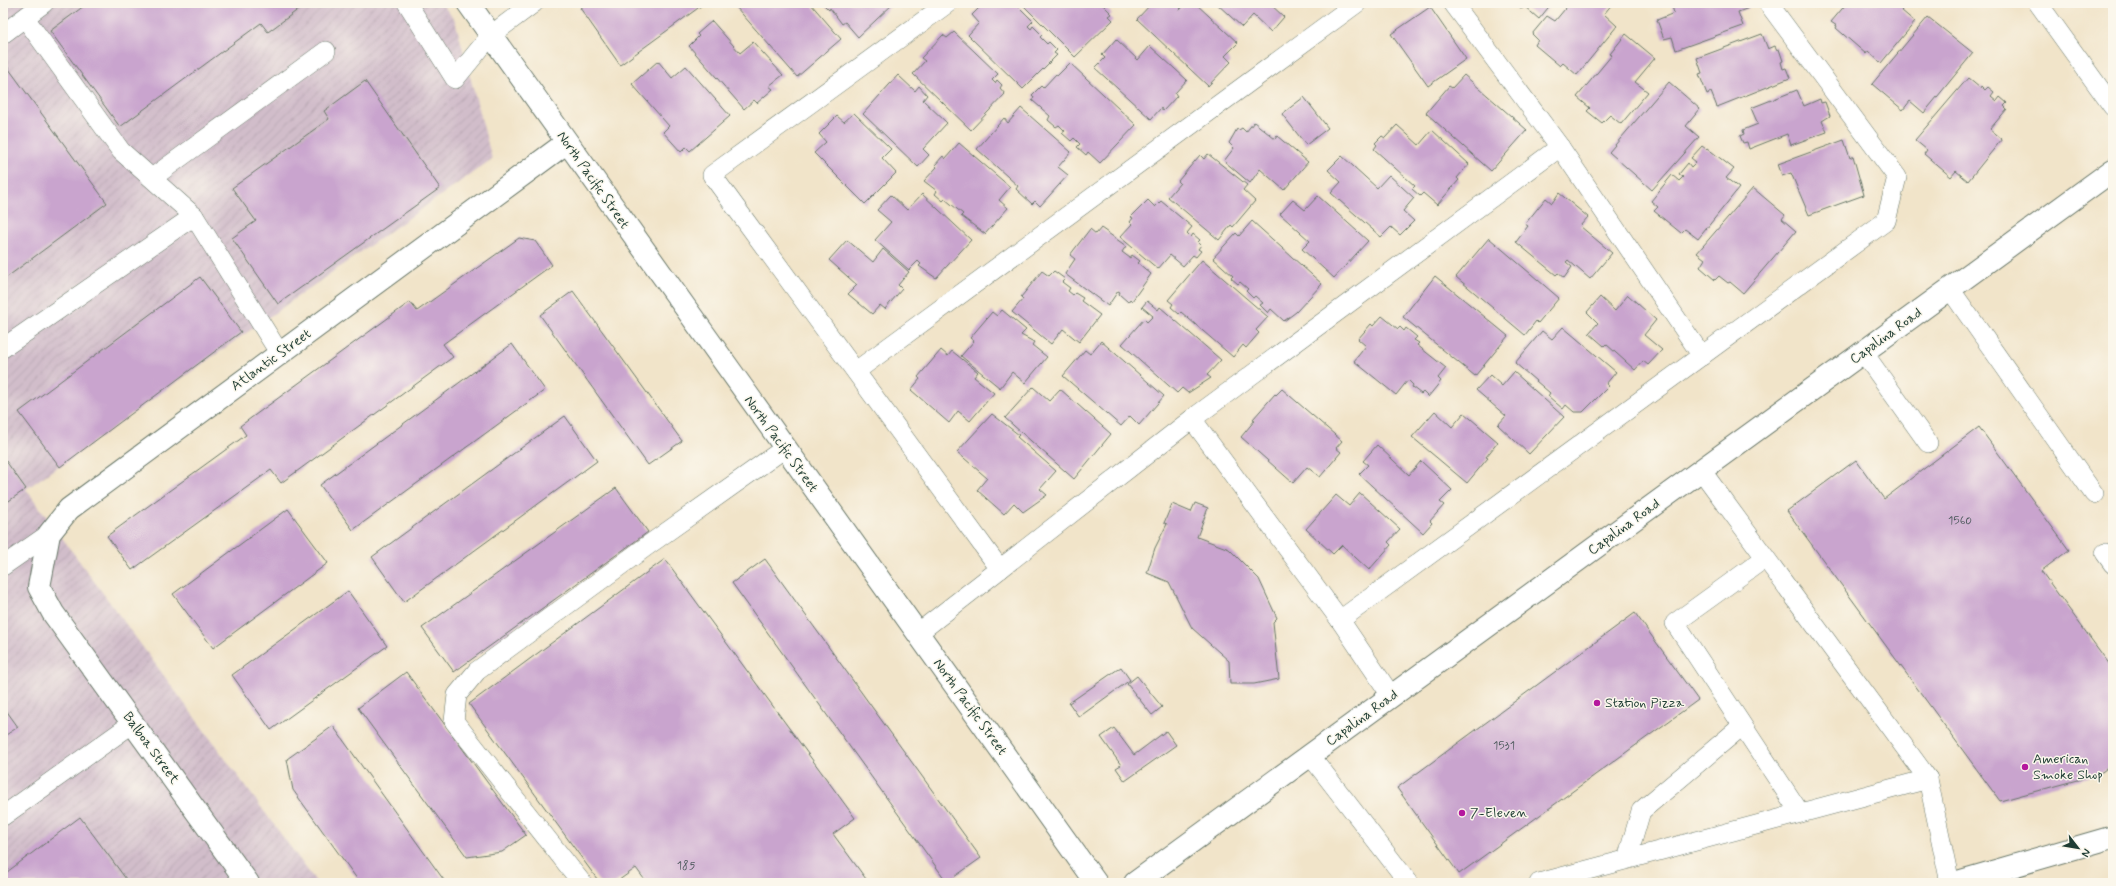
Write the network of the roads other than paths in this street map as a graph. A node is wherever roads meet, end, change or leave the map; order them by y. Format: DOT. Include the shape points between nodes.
graph roads {
  1 [pos="44,3"];
  2 [pos="407,3"];
  3 [pos="468,3"];
  4 [pos="534,3"];
  5 [pos="948,3"];
  6 [pos="1357,3"];
  7 [pos="1452,3"];
  8 [pos="1768,3"];
  9 [pos="2038,3"];
  10 [pos="25,18"];
  11 [pos="3,34"];
  12 [pos="491,35"];
  13 [pos="326,51"];
  14 [pos="2113,107"];
  15 [pos="566,143"];
  16 [pos="1560,147"];
  17 [pos="2113,170"];
  18 [pos="152,178"];
  19 [pos="194,216"];
  20 [pos="1950,289"];
  21 [pos="3,348"];
  22 [pos="1863,352"];
  23 [pos="280,354"];
  24 [pos="1702,356"];
  25 [pos="856,372"];
  26 [pos="1192,420"];
  27 [pos="1928,443"];
  28 [pos="785,448"];
  29 [pos="1701,470"];
  30 [pos="2094,494"];
  31 [pos="49,534"];
  32 [pos="1765,558"];
  33 [pos="3,566"];
  34 [pos="1000,569"];
  35 [pos="53,613"];
  36 [pos="1340,620"];
  37 [pos="918,633"];
  38 [pos="1392,697"];
  39 [pos="133,723"];
  40 [pos="1742,726"];
  41 [pos="1310,755"];
  42 [pos="1928,779"];
  43 [pos="1800,814"];
  44 [pos="3,816"];
  45 [pos="2113,837"];
  46 [pos="1628,859"];
  47 [pos="248,883"];
  48 [pos="582,883"];
  49 [pos="1096,883"];
  50 [pos="1135,883"];
  51 [pos="1409,883"];
  52 [pos="1540,883"];
  53 [pos="1950,883"];
  54 [pos="1954,883"];
  1 -- 10 [label="lane"];
  2 -- 12 [label="lane" via="455,79"];
  3 -- 12 [label="street, North Pacific Street"];
  4 -- 12 [label="lane"];
  5 -- 25 [label="lane" via="712,175"];
  6 -- 25 [label="lane"];
  7 -- 16 [label="lane"];
  8 -- 24 [label="lane" via="1897,177 1886,221"];
  9 -- 14 [label="lane"];
  10 -- 11 [label="lane"];
  10 -- 18 [label="lane" via="121,151"];
  12 -- 15 [label="street, North Pacific Street"];
  13 -- 18 [label="lane"];
  15 -- 23 [label="street, Atlantic Street"];
  15 -- 28 [label="street, North Pacific Street"];
  16 -- 24 [label="lane"];
  16 -- 26 [label="lane"];
  17 -- 20 [label="street, Capalina Road"];
  18 -- 19 [label="lane"];
  19 -- 21 [label="lane"];
  19 -- 23 [label="lane"];
  20 -- 22 [label="street, Capalina Road"];
  20 -- 30 [label="lane"];
  22 -- 27 [label="lane"];
  22 -- 29 [label="street, Capalina Road"];
  23 -- 31 [label="street, Atlantic Street" via="70,509"];
  24 -- 36 [label="lane"];
  25 -- 34 [label="lane"];
  26 -- 34 [label="lane"];
  26 -- 36 [label="lane"];
  28 -- 37 [label="street, North Pacific Street"];
  28 -- 48 [label="lane" via="477,671 457,696 454,721"];
  29 -- 32 [label="lane"];
  29 -- 38 [label="street, Capalina Road"];
  31 -- 33 [label="lane"];
  31 -- 35 [label="street, Atlantic Street" via="39,587"];
  32 -- 40 [label="lane" via="1675,623"];
  32 -- 42 [label="lane"];
  34 -- 37 [label="lane"];
  35 -- 39 [label="street, Balboa Street"];
  36 -- 38 [label="lane"];
  37 -- 49 [label="street, North Pacific Street"];
  38 -- 41 [label="street, Capalina Road"];
  39 -- 44 [label="lane"];
  39 -- 47 [label="street, Balboa Street"];
  40 -- 43 [label="lane"];
  40 -- 46 [label="lane" via="1641,811"];
  41 -- 50 [label="street, Capalina Road"];
  41 -- 51 [label="lane"];
  42 -- 43 [label="lane"];
  42 -- 53 [label="lane"];
  43 -- 46 [label="lane"];
  45 -- 54 [label="street"];
  46 -- 52 [label="lane"];
}
